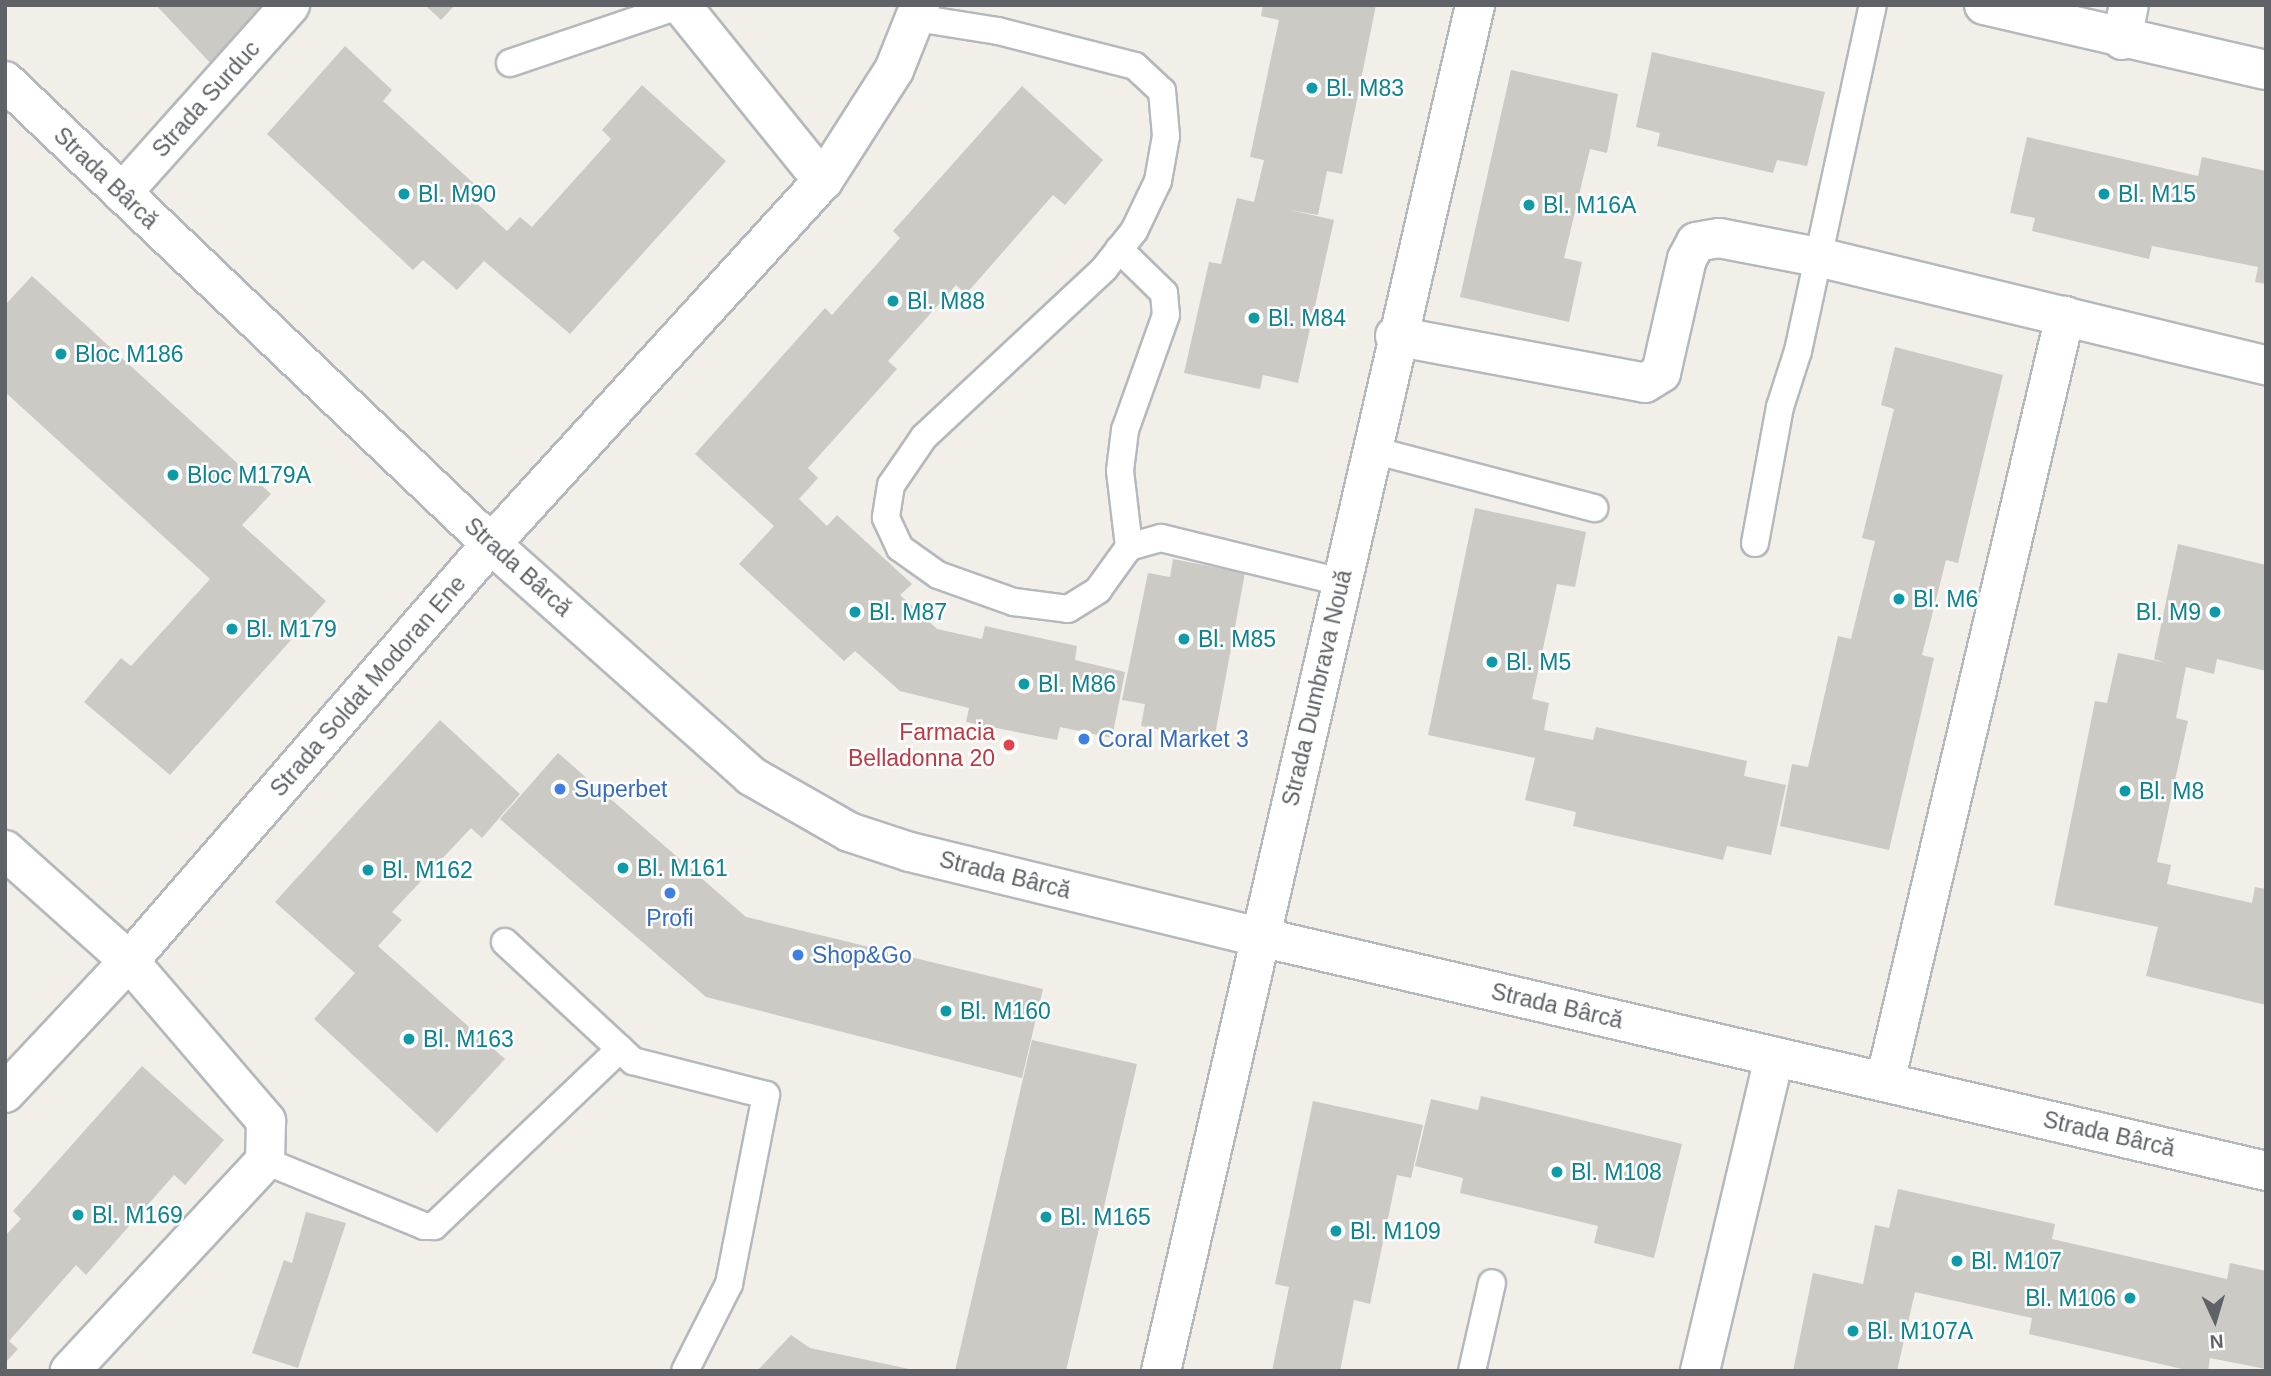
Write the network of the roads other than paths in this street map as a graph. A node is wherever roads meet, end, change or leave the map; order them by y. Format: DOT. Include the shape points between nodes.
graph roads {
  1 [pos="290,5"];
  2 [pos="681,5"];
  3 [pos="1475,5"];
  4 [pos="1873,5"];
  5 [pos="1984,5"];
  6 [pos="918,11"];
  7 [pos="2126,23"];
  8 [pos="510,62"];
  9 [pos="2266,70"];
  10 [pos="5,81"];
  11 [pos="823,181"];
  12 [pos="122,193"];
  13 [pos="1119,249"];
  14 [pos="1818,257"];
  15 [pos="2065,316"];
  16 [pos="1395,336"];
  17 [pos="2266,365"];
  18 [pos="1369,449"];
  19 [pos="1594,508"];
  20 [pos="1755,543"];
  21 [pos="491,544"];
  22 [pos="1129,547"];
  23 [pos="1342,582"];
  24 [pos="5,850"];
  25 [pos="1260,937"];
  26 [pos="505,942"];
  27 [pos="129,961"];
  28 [pos="621,1049"];
  29 [pos="1774,1057"];
  30 [pos="1885,1082"];
  31 [pos="5,1093"];
  32 [pos="265,1161"];
  33 [pos="2266,1171"];
  34 [pos="1492,1283"];
  35 [pos="70,1371"];
  36 [pos="685,1371"];
  37 [pos="1161,1371"];
  38 [pos="1472,1371"];
  39 [pos="1700,1371"];
  1 -- 12 [label="street, Strada Surduc"];
  2 -- 8 [label="lane"];
  2 -- 11 [label="street"];
  3 -- 16 [label="street, Strada Dumbrava Nouă"];
  4 -- 14 [label="lane"];
  5 -- 7 [label="street"];
  6 -- 11 [label="street, Strada Soldat Modoran Ene" via="894,70"];
  6 -- 13 [label="lane" via="1135,66 1162,91 1166,136 1158,181"];
  7 -- 9 [label="street"];
  10 -- 12 [label="street, Strada Bârcă"];
  11 -- 21 [label="street, Strada Soldat Modoran Ene"];
  12 -- 21 [label="street, Strada Bârcă"];
  13 -- 22 [label="lane" via="1164,293 1166,315 1125,430 1120,471"];
  13 -- 22 [label="lane" via="924,437 891,485 886,518 900,548 938,575 1014,602 1068,608 1098,590"];
  14 -- 15 [label="street"];
  14 -- 16 [label="street" via="1719,238 1696,242 1687,260 1661,373 1645,383"];
  14 -- 20 [label="lane" via="1780,407"];
  15 -- 17 [label="street"];
  15 -- 30 [label="street"];
  16 -- 18 [label="street, Strada Dumbrava Nouă"];
  18 -- 19 [label="lane"];
  18 -- 23 [label="street, Strada Dumbrava Nouă"];
  21 -- 25 [label="street, Strada Bârcă" via="751,776 795,806 849,832 910,852"];
  21 -- 27 [label="street, Strada Soldat Modoran Ene"];
  22 -- 23 [label="lane" via="1161,538"];
  23 -- 25 [label="street, Strada Dumbrava Nouă"];
  24 -- 27 [label="street"];
  25 -- 29 [label="street, Strada Bârcă"];
  25 -- 37 [label="street, Strada Dumbrava Nouă"];
  26 -- 28 [label="lane"];
  27 -- 31 [label="street, Strada Soldat Modoran Ene"];
  27 -- 32 [label="street" via="266,1121"];
  28 -- 32 [label="lane" via="434,1226 424,1226"];
  28 -- 36 [label="lane" via="649,1068 766,1095 729,1284"];
  29 -- 30 [label="street, Strada Bârcă"];
  29 -- 39 [label="street"];
  30 -- 33 [label="street, Strada Bârcă"];
  32 -- 35 [label="street"];
  34 -- 38 [label="lane"];
}
